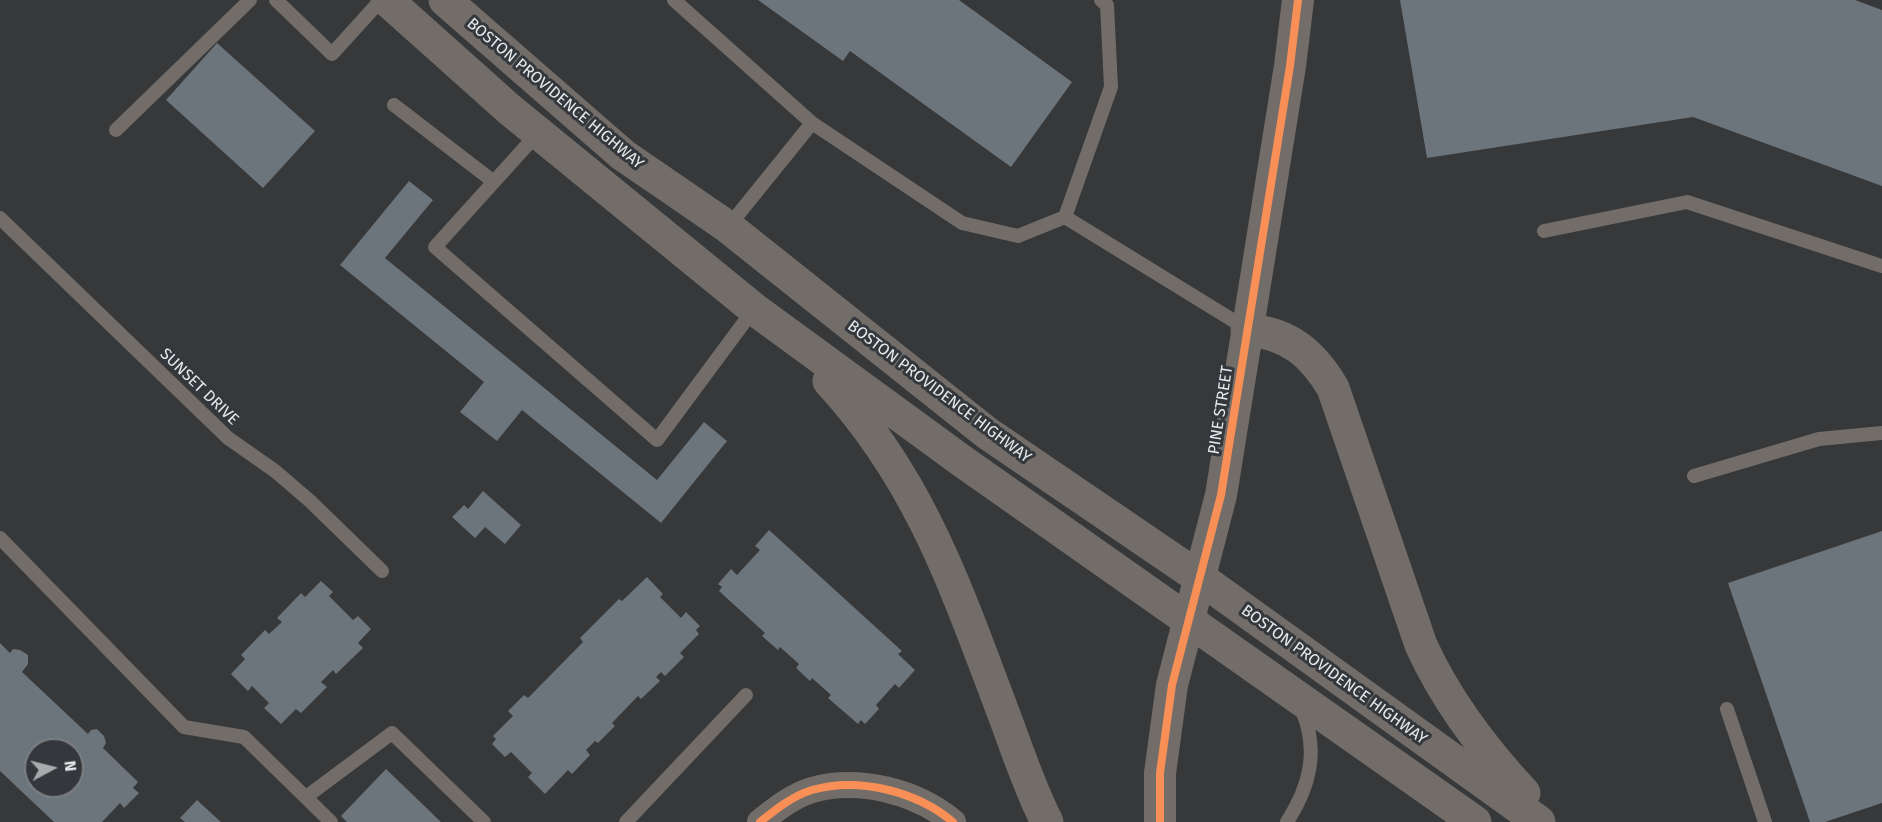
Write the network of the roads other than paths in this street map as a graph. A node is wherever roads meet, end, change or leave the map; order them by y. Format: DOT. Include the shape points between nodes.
graph roads {
  1 [pos="250,0"];
  2 [pos="276,0"];
  3 [pos="381,0"];
  4 [pos="387,0"];
  5 [pos="445,0"];
  6 [pos="674,0"];
  7 [pos="1101,0"];
  8 [pos="1298,0"];
  9 [pos="394,105"];
  10 [pos="812,123"];
  11 [pos="116,130"];
  12 [pos="538,133"];
  13 [pos="494,182"];
  14 [pos="1065,217"];
  15 [pos="0,218"];
  16 [pos="728,227"];
  17 [pos="1544,231"];
  18 [pos="1882,266"];
  19 [pos="754,309"];
  20 [pos="781,329"];
  21 [pos="1247,330"];
  22 [pos="1882,433"];
  23 [pos="1694,476"];
  24 [pos="0,538"];
  25 [pos="382,571"];
  26 [pos="1200,578"];
  27 [pos="1189,619"];
  28 [pos="1290,690"];
  29 [pos="746,695"];
  30 [pos="1727,709"];
  31 [pos="306,797"];
  32 [pos="331,822"];
  33 [pos="484,822"];
  34 [pos="626,822"];
  35 [pos="760,822"];
  36 [pos="953,822"];
  37 [pos="1047,822"];
  38 [pos="1160,822"];
  39 [pos="1287,822"];
  40 [pos="1474,822"];
  41 [pos="1539,822"];
  42 [pos="1553,822"];
  43 [pos="1765,822"];
  1 -- 11 [label="lane"];
  2 -- 3 [label="lane" via="332,54"];
  4 -- 12 [label="main road"];
  5 -- 16 [label="main road, BOSTON PROVIDENCE HIGHWAY" via="623,155"];
  6 -- 10 [label="lane"];
  7 -- 14 [label="lane" via="1107,5 1111,87"];
  8 -- 21 [label="street, PINE STREET"];
  9 -- 13 [label="lane"];
  10 -- 14 [label="lane" via="962,223 1018,236"];
  10 -- 16 [label="lane"];
  12 -- 13 [label="lane"];
  12 -- 19 [label="main road"];
  13 -- 19 [label="lane" via="435,247 657,440"];
  14 -- 21 [label="lane"];
  15 -- 25 [label="lane, SUNSET DRIVE" via="228,438 310,501"];
  16 -- 26 [label="main road, BOSTON PROVIDENCE HIGHWAY" via="987,433"];
  17 -- 18 [label="lane" via="1687,202"];
  19 -- 20 [label="main road"];
  20 -- 27 [label="main road" via="981,475"];
  20 -- 37 [label="main road" via="855,409 892,459 924,516"];
  21 -- 26 [label="street, PINE STREET" via="1221,495"];
  21 -- 42 [label="main road" via="1286,339 1308,353 1329,380 1432,669 1490,757"];
  22 -- 23 [label="lane" via="1819,439"];
  24 -- 31 [label="lane" via="184,727 244,737"];
  26 -- 27 [label="street, PINE STREET"];
  26 -- 41 [label="main road, BOSTON PROVIDENCE HIGHWAY"];
  27 -- 28 [label="main road"];
  27 -- 38 [label="street, PINE STREET" via="1172,686 1160,773"];
  28 -- 39 [label="lane" via="1309,727 1312,763"];
  28 -- 40 [label="main road"];
  29 -- 34 [label="lane"];
  30 -- 43 [label="lane"];
  31 -- 32 [label="lane"];
  31 -- 33 [label="lane" via="392,734"];
  35 -- 36 [label="street" via="810,790 847,786 880,788 913,797"];
}
